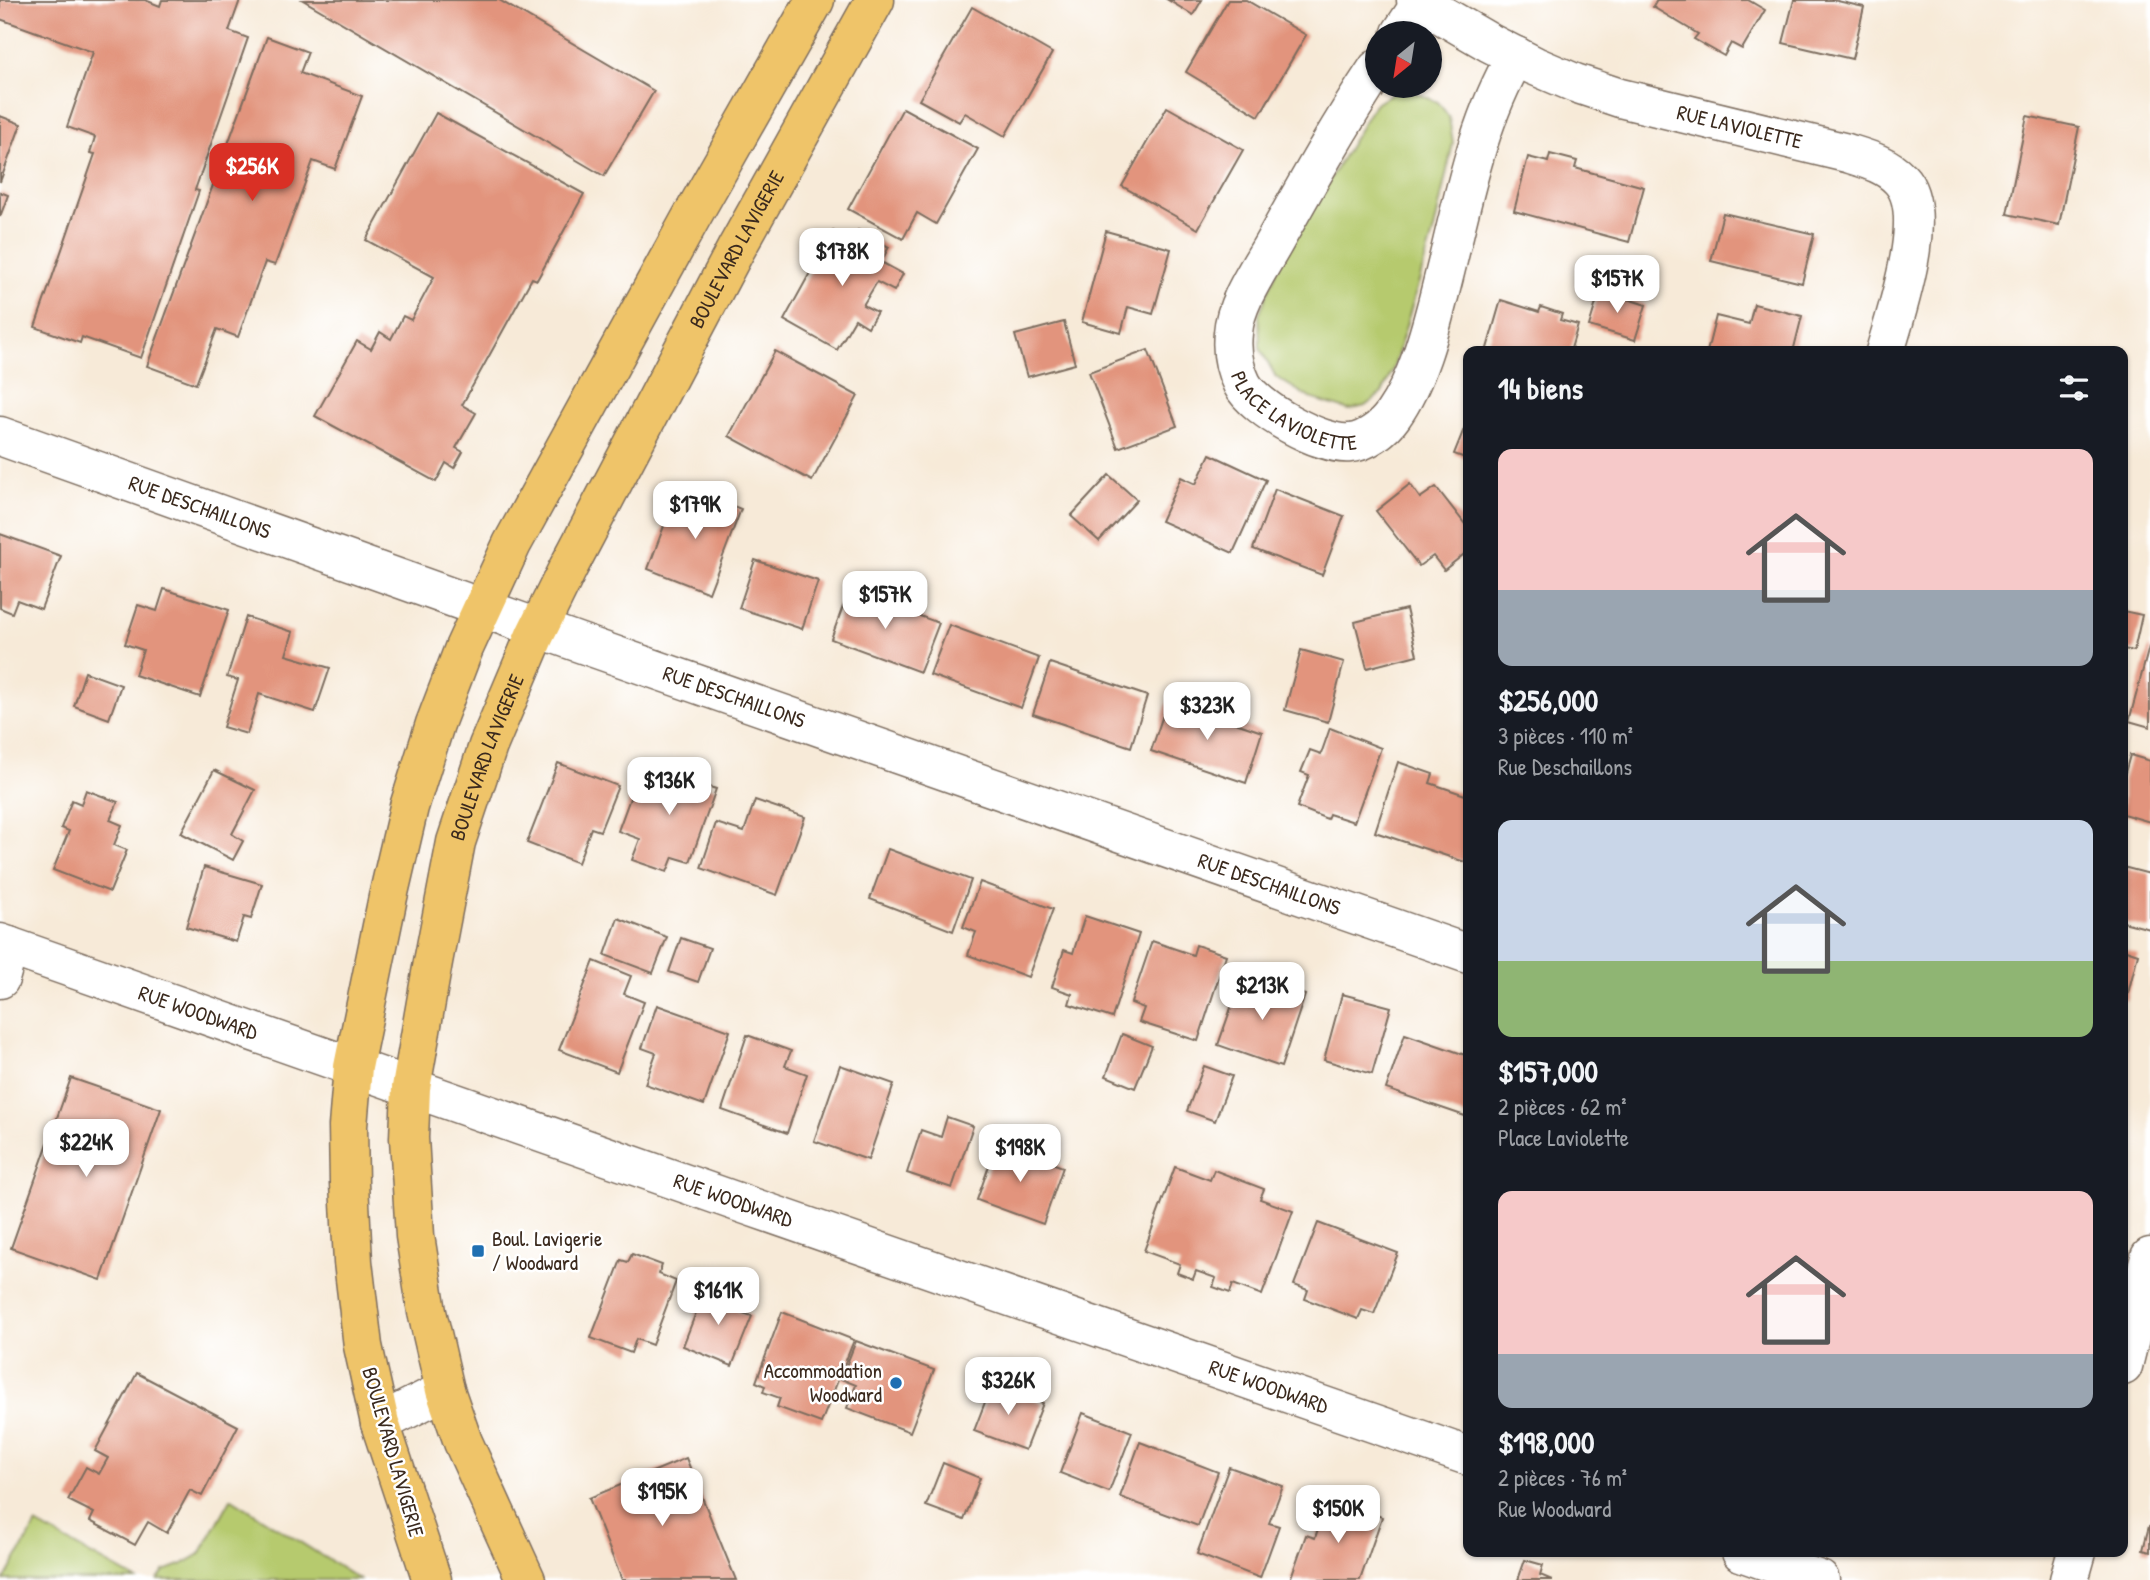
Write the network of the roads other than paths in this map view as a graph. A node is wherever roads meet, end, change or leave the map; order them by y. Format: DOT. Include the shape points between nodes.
graph roads {
  1 [pos="815,0"];
  2 [pos="875,0"];
  3 [pos="1413,12"];
  4 [pos="1516,56"];
  5 [pos="1365,87"];
  6 [pos="1887,346"];
  7 [pos="0,436"];
  8 [pos="482,608"];
  9 [pos="538,628"];
  10 [pos="1463,952"];
  11 [pos="3,956"];
  12 [pos="353,1067"];
  13 [pos="411,1088"];
  14 [pos="2150,1257"];
  15 [pos="2128,1346"];
  16 [pos="445,1390"];
  17 [pos="380,1423"];
  18 [pos="1463,1454"];
  19 [pos="1755,1557"];
  20 [pos="2076,1557"];
  21 [pos="432,1580"];
  22 [pos="526,1580"];
  23 [pos="1820,1580"];
  24 [pos="2069,1580"];
  1 -- 8 [label="main road, BOULEVARD LAVIGERIE" via="579,420"];
  2 -- 9 [label="main road, BOULEVARD LAVIGERIE" via="736,248"];
  3 -- 4 [label="street, RUE LAVIOLETTE"];
  4 -- 5 [label="street, PLACE LAVIOLETTE" via="1477,143 1428,341 1393,416 1373,435 1350,443 1320,438 1258,404 1243,386 1233,359 1233,330 1242,299"];
  4 -- 6 [label="street, RUE LAVIOLETTE" via="1620,98 1878,162 1902,180 1914,208 1912,245"];
  7 -- 8 [label="street, RUE DESCHAILLONS"];
  8 -- 9 [label="street, RUE DESCHAILLONS"];
  8 -- 12 [label="main road, BOULEVARD LAVIGERIE" via="435,724 409,807"];
  9 -- 10 [label="street, RUE DESCHAILLONS"];
  9 -- 13 [label="main road, BOULEVARD LAVIGERIE" via="488,746 456,842"];
  11 -- 12 [label="street, RUE WOODWARD"];
  12 -- 13 [label="street, RUE WOODWARD"];
  12 -- 17 [label="main road, BOULEVARD LAVIGERIE" via="348,1126 353,1262 363,1346"];
  13 -- 16 [label="main road, BOULEVARD LAVIGERIE" via="415,1236"];
  13 -- 18 [label="street, RUE WOODWARD"];
  14 -- 15 [label="street"];
  16 -- 17 [label="street"];
  16 -- 22 [label="main road, BOULEVARD LAVIGERIE" via="463,1442"];
  17 -- 21 [label="main road, BOULEVARD LAVIGERIE"];
  19 -- 23 [label="street"];
  20 -- 24 [label="street"];
}
